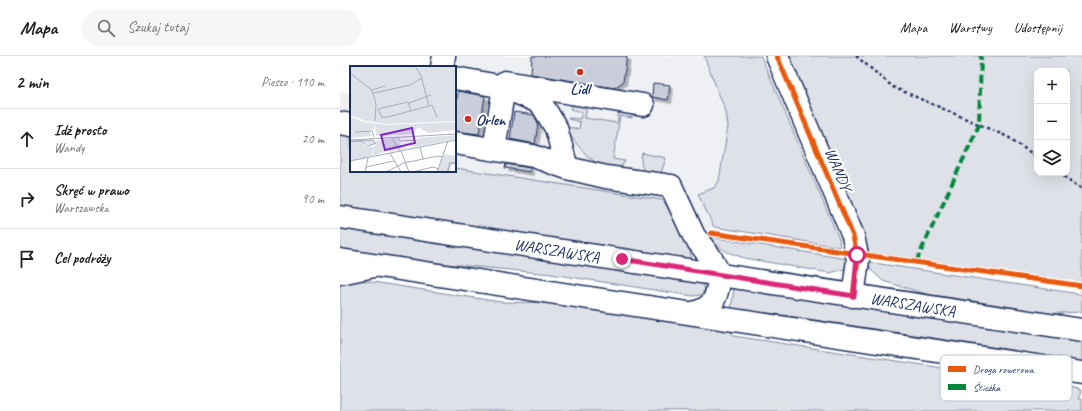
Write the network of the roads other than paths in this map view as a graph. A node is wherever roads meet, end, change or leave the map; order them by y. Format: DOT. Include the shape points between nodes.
graph roads {
  1 [pos="444,56"];
  2 [pos="778,56"];
  3 [pos="442,66"];
  4 [pos="456,78"];
  5 [pos="504,87"];
  6 [pos="643,105"];
  7 [pos="340,123"];
  8 [pos="350,125"];
  9 [pos="456,142"];
  10 [pos="494,149"];
  11 [pos="567,168"];
  12 [pos="340,217"];
  13 [pos="340,260"];
  14 [pos="380,266"];
  15 [pos="340,273"];
  16 [pos="720,275"];
  17 [pos="854,296"];
  18 [pos="692,313"];
  19 [pos="1082,330"];
  20 [pos="965,355"];
  21 [pos="1072,371"];
  22 [pos="1082,373"];
  1 -- 3 [label="main road"];
  2 -- 17 [label="main road, WANDY" via="853,236 857,254"];
  4 -- 5 [label="main road"];
  5 -- 6 [label="main road" via="505,82"];
  5 -- 10 [label="main road"];
  5 -- 11 [label="main road" via="541,103 556,128"];
  7 -- 8 [label="main road"];
  9 -- 10 [label="main road"];
  10 -- 11 [label="main road" via="533,156"];
  11 -- 16 [label="main road" via="606,177 671,186 694,236"];
  12 -- 16 [label="main road, WARSZAWSKA"];
  13 -- 14 [label="main road"];
  14 -- 15 [label="main road"];
  14 -- 18 [label="main road"];
  16 -- 17 [label="main road, WARSZAWSKA"];
  16 -- 18 [label="main road" via="712,302 706,309"];
  17 -- 19 [label="main road, WARSZAWSKA"];
  18 -- 20 [label="main road"];
  21 -- 22 [label="main road"];
}
